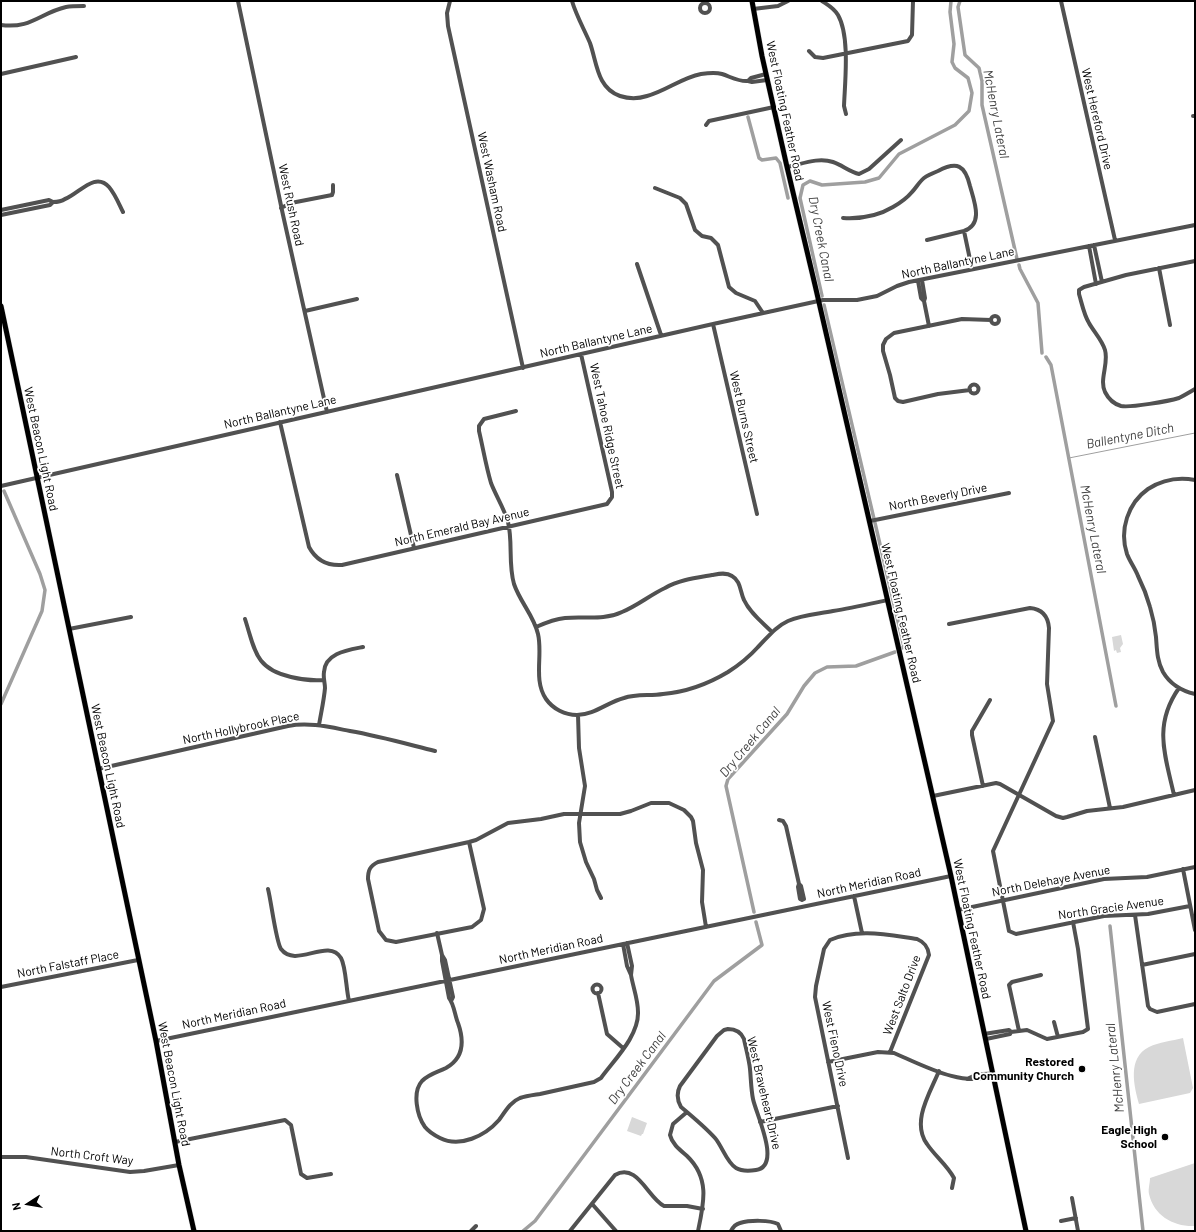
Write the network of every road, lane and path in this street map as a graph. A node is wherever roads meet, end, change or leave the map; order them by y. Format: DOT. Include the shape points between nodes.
graph roads {
  1 [pos="238,1"];
  2 [pos="450,1"];
  3 [pos="572,1"];
  4 [pos="752,1"];
  5 [pos="788,1"];
  6 [pos="822,1"];
  7 [pos="913,1"];
  8 [pos="1061,1"];
  9 [pos="84,6"];
  10 [pos="753,8"];
  11 [pos="1,25"];
  12 [pos="808,51"];
  13 [pos="846,54"];
  14 [pos="76,57"];
  15 [pos="1,74"];
  16 [pos="766,74"];
  17 [pos="767,80"];
  18 [pos="748,81"];
  19 [pos="774,106"];
  20 [pos="846,114"];
  21 [pos="706,125"];
  22 [pos="901,140"];
  23 [pos="787,167"];
  24 [pos="333,185"];
  25 [pos="655,188"];
  26 [pos="53,202"];
  27 [pos="282,208"];
  28 [pos="1,210"];
  29 [pos="123,212"];
  30 [pos="1,216"];
  31 [pos="843,218"];
  32 [pos="1195,225"];
  33 [pos="964,231"];
  34 [pos="927,240"];
  35 [pos="1115,240"];
  36 [pos="1094,245"];
  37 [pos="1089,246"];
  38 [pos="1195,261"];
  39 [pos="637,264"];
  40 [pos="1158,268"];
  41 [pos="972,269"];
  42 [pos="920,280"];
  43 [pos="1102,282"];
  44 [pos="1096,284"];
  45 [pos="357,299"];
  46 [pos="818,301"];
  47 [pos="1,306"];
  48 [pos="304,310"];
  49 [pos="763,313"];
  50 [pos="991,320"];
  51 [pos="713,324"];
  52 [pos="1170,325"];
  53 [pos="929,326"];
  54 [pos="661,335"];
  55 [pos="581,354"];
  56 [pos="523,368"];
  57 [pos="1195,389"];
  58 [pos="970,390"];
  59 [pos="516,411"];
  60 [pos="327,412"];
  61 [pos="280,422"];
  62 [pos="397,475"];
  63 [pos="37,478"];
  64 [pos="1195,480"];
  65 [pos="1,486"];
  66 [pos="1009,493"];
  67 [pos="610,501"];
  68 [pos="757,514"];
  69 [pos="870,521"];
  70 [pos="509,527"];
  71 [pos="414,548"];
  72 [pos="888,600"];
  73 [pos="131,617"];
  74 [pos="245,619"];
  75 [pos="949,624"];
  76 [pos="536,627"];
  77 [pos="69,629"];
  78 [pos="772,632"];
  79 [pos="362,647"];
  80 [pos="324,680"];
  81 [pos="1179,688"];
  82 [pos="1195,694"];
  83 [pos="990,700"];
  84 [pos="578,715"];
  85 [pos="319,725"];
  86 [pos="1095,737"];
  87 [pos="435,751"];
  88 [pos="98,769"];
  89 [pos="983,786"];
  90 [pos="1195,790"];
  91 [pos="1018,794"];
  92 [pos="1174,795"];
  93 [pos="933,796"];
  94 [pos="1110,808"];
  95 [pos="580,814"];
  96 [pos="779,820"];
  97 [pos="469,842"];
  98 [pos="1195,867"];
  99 [pos="1182,869"];
  100 [pos="951,876"];
  101 [pos="268,889"];
  102 [pos="854,896"];
  103 [pos="602,898"];
  104 [pos="1002,901"];
  105 [pos="1190,906"];
  106 [pos="804,907"];
  107 [pos="958,910"];
  108 [pos="1135,915"];
  109 [pos="1072,922"];
  110 [pos="706,927"];
  111 [pos="1195,930"];
  112 [pos="437,933"];
  113 [pos="862,933"];
  114 [pos="625,944"];
  115 [pos="1195,954"];
  116 [pos="138,960"];
  117 [pos="1142,965"];
  118 [pos="1041,975"];
  119 [pos="448,980"];
  120 [pos="1,986"];
  121 [pos="598,993"];
  122 [pos="349,1001"];
  123 [pos="1195,1004"];
  124 [pos="1054,1022"];
  125 [pos="1019,1031"];
  126 [pos="985,1036"];
  127 [pos="1058,1037"];
  128 [pos="156,1041"];
  129 [pos="623,1048"];
  130 [pos="890,1052"];
  131 [pos="828,1062"];
  132 [pos="938,1071"];
  133 [pos="993,1074"];
  134 [pos="838,1106"];
  135 [pos="688,1112"];
  136 [pos="760,1122"];
  137 [pos="175,1142"];
  138 [pos="1,1157"];
  139 [pos="848,1158"];
  140 [pos="180,1165"];
  141 [pos="331,1174"];
  142 [pos="952,1188"];
  143 [pos="1072,1198"];
  144 [pos="593,1205"];
  145 [pos="703,1209"];
  146 [pos="1076,1218"];
  147 [pos="1061,1221"];
  148 [pos="476,1226"];
  149 [pos="781,1230"];
  150 [pos="194,1231"];
  151 [pos="471,1231"];
  152 [pos="570,1231"];
  153 [pos="616,1231"];
  154 [pos="698,1231"];
  155 [pos="731,1231"];
  156 [pos="1026,1231"];
  157 [pos="1078,1231"];
  1 -- 27 [label="street, West Rush Road"];
  2 -- 56 [label="street, West Washam Road" via="447,13 448,26"];
  3 -- 18 [label="street" via="603,83 611,92 627,99 636,99 663,90 684,79 710,73"];
  4 -- 10 [label="main road, West Floating Feather Road"];
  5 -- 10 [label="street" via="778,6"];
  6 -- 13 [label="street" via="838,15"];
  7 -- 13 [label="street" via="910,39 906,42"];
  8 -- 35 [label="street, West Hereford Drive"];
  9 -- 11 [label="street" via="66,7 24,25"];
  10 -- 16 [label="main road, West Floating Feather Road"];
  12 -- 13 [label="street" via="815,57 823,58"];
  13 -- 20 [label="street"];
  14 -- 15 [label="street"];
  16 -- 17 [label="main road, West Floating Feather Road"];
  16 -- 18 [label="street"];
  17 -- 18 [label="street"];
  17 -- 19 [label="main road, West Floating Feather Road"];
  19 -- 21 [label="street" via="709,121"];
  19 -- 23 [label="main road, West Floating Feather Road"];
  22 -- 23 [label="street" via="869,169 859,174 824,160"];
  23 -- 46 [label="main road, West Floating Feather Road"];
  24 -- 27 [label="street" via="332,195 291,203"];
  25 -- 49 [label="street" via="680,198 686,204 695,230 718,244 729,287 755,301"];
  26 -- 28 [label="street" via="49,200"];
  26 -- 29 [label="street" via="64,200 92,182 98,181 110,188"];
  26 -- 30 [label="street" via="50,205"];
  27 -- 48 [label="street, West Rush Road"];
  31 -- 33 [label="street" via="865,217 886,211 903,200 924,178 952,165 964,169 976,213 975,224"];
  32 -- 35 [label="street, North Ballantyne Lane"];
  33 -- 34 [label="street"];
  33 -- 41 [label="street"];
  35 -- 36 [label="street, North Ballantyne Lane"];
  36 -- 37 [label="street, North Ballantyne Lane"];
  36 -- 43 [label="street"];
  37 -- 41 [label="street, North Ballantyne Lane"];
  37 -- 44 [label="street"];
  38 -- 40 [label="street"];
  39 -- 54 [label="street"];
  40 -- 43 [label="street"];
  40 -- 52 [label="street"];
  41 -- 42 [label="street, North Ballantyne Lane"];
  42 -- 46 [label="street, North Ballantyne Lane" via="871,298"];
  42 -- 53 [label="street"];
  43 -- 44 [label="street"];
  44 -- 57 [label="street" via="1084,287 1079,290 1079,294 1086,316 1105,349 1103,386 1108,396 1115,403 1130,406 1173,400"];
  45 -- 48 [label="street"];
  46 -- 49 [label="street, North Ballantyne Lane"];
  46 -- 69 [label="main road, West Floating Feather Road"];
  47 -- 63 [label="main road, West Beacon Light Road"];
  48 -- 60 [label="street, West Rush Road"];
  49 -- 51 [label="street, North Ballantyne Lane"];
  50 -- 53 [label="street" via="962,319"];
  51 -- 54 [label="street, North Ballantyne Lane"];
  51 -- 68 [label="street, West Burns Street"];
  53 -- 58 [label="street" via="894,333 883,345 895,398 903,402"];
  54 -- 55 [label="street, North Ballantyne Lane"];
  55 -- 56 [label="street, North Ballantyne Lane"];
  55 -- 67 [label="street, West Tahoe Ridge Street" via="612,492"];
  56 -- 60 [label="street, North Ballantyne Lane"];
  59 -- 70 [label="street" via="484,419 479,426 491,483"];
  60 -- 61 [label="street, North Ballantyne Lane"];
  61 -- 63 [label="street, North Ballantyne Lane"];
  61 -- 71 [label="street, North Emerald Bay Avenue" via="307,543 318,559 328,564 342,565"];
  62 -- 71 [label="street"];
  63 -- 65 [label="street, North Ballantyne Lane"];
  63 -- 77 [label="main road, West Beacon Light Road"];
  64 -- 81 [label="street" via="1168,480 1142,493 1130,509 1124,532 1127,552 1151,612 1159,663 1166,677"];
  66 -- 69 [label="street, North Beverly Drive"];
  67 -- 70 [label="street, North Emerald Bay Avenue" via="603,505"];
  69 -- 72 [label="main road, West Floating Feather Road"];
  70 -- 71 [label="street, North Emerald Bay Avenue"];
  70 -- 76 [label="street" via="512,577"];
  72 -- 78 [label="street" via="797,618"];
  72 -- 93 [label="main road, West Floating Feather Road"];
  73 -- 77 [label="street"];
  74 -- 80 [label="street" via="256,654 269,670 306,680"];
  75 -- 91 [label="street" via="1027,608 1041,611 1047,617 1047,684 1053,721"];
  76 -- 78 [label="street" via="566,618 611,616 630,609 676,583 723,574 736,578 747,606"];
  76 -- 84 [label="street" via="539,640 539,680 543,693 557,709"];
  77 -- 88 [label="main road, West Beacon Light Road"];
  78 -- 84 [label="street" via="741,663 707,683 672,693 627,697"];
  79 -- 80 [label="street" via="342,652 330,660 325,667"];
  80 -- 85 [label="street" via="325,690"];
  81 -- 82 [label="street"];
  81 -- 92 [label="street" via="1169,704 1163,727 1164,754"];
  83 -- 89 [label="street" via="972,731"];
  84 -- 95 [label="street" via="579,748 585,786"];
  85 -- 87 [label="street, North Hollybrook Place"];
  85 -- 88 [label="street, North Hollybrook Place" via="288,726"];
  86 -- 94 [label="street"];
  88 -- 116 [label="main road, West Beacon Light Road"];
  89 -- 91 [label="street" via="996,783"];
  89 -- 93 [label="street"];
  90 -- 92 [label="street"];
  91 -- 94 [label="street" via="1063,818"];
  91 -- 104 [label="street" via="993,851"];
  92 -- 94 [label="street"];
  93 -- 100 [label="main road, West Floating Feather Road"];
  95 -- 97 [label="street" via="560,814 508,823"];
  95 -- 103 [label="street" via="581,848"];
  95 -- 110 [label="street" via="620,814 646,804 660,802 673,804 684,810 693,821 703,870 702,902"];
  96 -- 106 [label="street" via="786,826 800,899"];
  97 -- 112 [label="street" via="484,909 482,920 472,927"];
  97 -- 112 [label="street" via="378,862 370,867 368,872 379,931 386,940 396,942"];
  98 -- 99 [label="street, North Delehaye Avenue"];
  99 -- 104 [label="street, North Delehaye Avenue" via="1147,877 1104,879"];
  99 -- 105 [label="street"];
  100 -- 102 [label="street, North Meridian Road"];
  100 -- 107 [label="main road, West Floating Feather Road"];
  101 -- 122 [label="street" via="282,950 290,956 326,951 335,953 344,966"];
  102 -- 106 [label="street, North Meridian Road"];
  102 -- 113 [label="street"];
  104 -- 107 [label="street, North Delehaye Avenue"];
  104 -- 109 [label="street, North Gracie Avenue" via="1011,933"];
  105 -- 108 [label="street, North Gracie Avenue"];
  105 -- 111 [label="street"];
  106 -- 110 [label="street, North Meridian Road"];
  107 -- 126 [label="main road, West Floating Feather Road"];
  108 -- 109 [label="street, North Gracie Avenue" via="1104,916"];
  108 -- 117 [label="street"];
  109 -- 127 [label="street" via="1088,1029"];
  110 -- 114 [label="street, North Meridian Road"];
  112 -- 119 [label="street"];
  113 -- 130 [label="street, West Salto Drive" via="917,939 926,945 929,955"];
  113 -- 131 [label="street, West Fieno Drive" via="830,940 824,949 815,993"];
  114 -- 119 [label="street, North Meridian Road"];
  114 -- 129 [label="street" via="632,966 638,1020 635,1031"];
  115 -- 117 [label="street"];
  116 -- 120 [label="street, North Falstaff Place"];
  116 -- 128 [label="main road, West Beacon Light Road"];
  117 -- 123 [label="street" via="1148,1006 1152,1011"];
  118 -- 125 [label="street" via="1009,985"];
  119 -- 122 [label="street, North Meridian Road"];
  119 -- 129 [label="street" via="463,1046 451,1065 422,1081 417,1105 425,1127 444,1140 466,1140 482,1134 520,1098 598,1081"];
  121 -- 129 [label="street" via="607,1034"];
  122 -- 128 [label="street, North Meridian Road"];
  124 -- 127 [label="street"];
  125 -- 126 [label="street" via="1009,1030"];
  125 -- 127 [label="street" via="1027,1030 1047,1039"];
  126 -- 133 [label="main road, West Floating Feather Road"];
  128 -- 137 [label="main road, West Beacon Light Road"];
  130 -- 131 [label="street"];
  130 -- 132 [label="street"];
  131 -- 134 [label="street, West Fieno Drive"];
  132 -- 133 [label="street" via="956,1078 974,1080 987,1078"];
  132 -- 142 [label="street" via="922,1113 920,1128 926,1144 954,1178"];
  133 -- 156 [label="main road, West Floating Feather Road"];
  134 -- 136 [label="street"];
  134 -- 139 [label="street, West Fieno Drive"];
  135 -- 136 [label="street, West Braveheart Drive" via="715,1138 732,1164 745,1171 758,1170 765,1166 768,1160"];
  135 -- 136 [label="street, West Braveheart Drive" via="678,1102 678,1091 717,1036 724,1030 736,1030 744,1039 753,1101"];
  135 -- 145 [label="street" via="673,1124 670,1135 672,1141 693,1162 702,1178"];
  137 -- 140 [label="main road, West Beacon Light Road"];
  137 -- 141 [label="street" via="285,1120 291,1125 301,1174 307,1178"];
  138 -- 140 [label="street, North Croft Way" via="26,1157 130,1172"];
  140 -- 150 [label="main road, West Beacon Light Road"];
  143 -- 146 [label="street"];
  144 -- 145 [label="street" via="615,1176 630,1173 636,1176 664,1206"];
  144 -- 152 [label="street"];
  144 -- 153 [label="street"];
  145 -- 154 [label="street"];
  146 -- 147 [label="street"];
  146 -- 157 [label="street"];
  148 -- 151 [label="street"];
  149 -- 155 [label="street" via="778,1224 769,1221 740,1223"];
}
